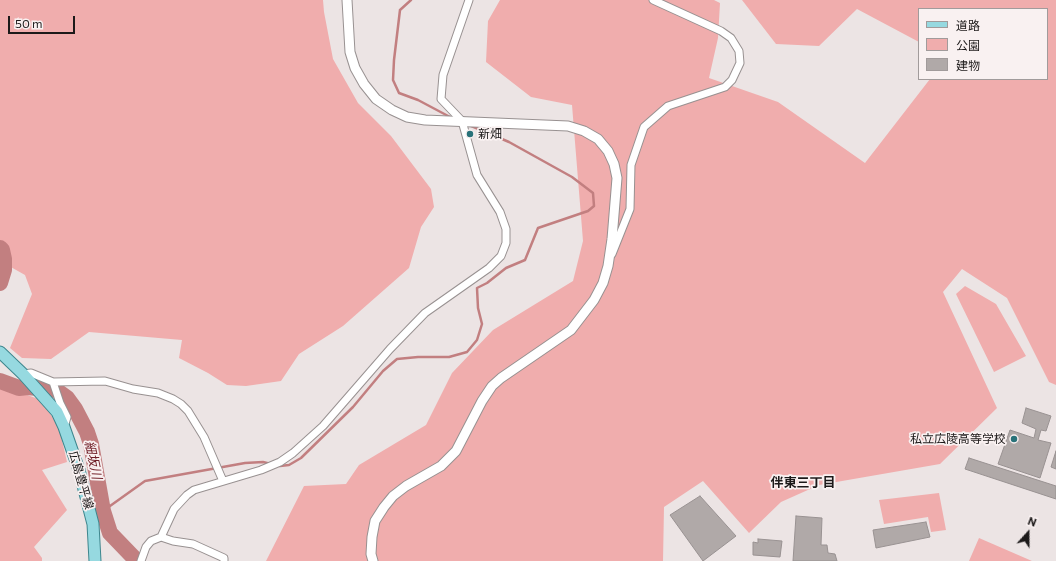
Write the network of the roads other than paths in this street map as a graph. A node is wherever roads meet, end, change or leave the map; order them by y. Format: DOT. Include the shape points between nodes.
graph roads {
  1 [pos="347,0"];
  2 [pos="468,0"];
  3 [pos="653,0"];
  4 [pos="462,120"];
  5 [pos="608,266"];
  6 [pos="0,352"];
  7 [pos="26,377"];
  8 [pos="53,382"];
  9 [pos="64,427"];
  10 [pos="223,481"];
  11 [pos="162,537"];
  12 [pos="141,559"];
  13 [pos="95,561"];
  14 [pos="224,561"];
  15 [pos="373,561"];
  1 -- 4 [label="street" via="350,52 355,68 376,99 407,116 425,120"];
  2 -- 4 [label="street" via="443,75 441,99"];
  3 -- 5 [label="street" via="731,38 739,51 740,63 732,80 725,87 668,106 644,127 631,165 630,209"];
  4 -- 5 [label="street" via="568,126 584,131 598,140 608,151 617,178"];
  4 -- 10 [label="street" via="477,174 500,212 506,229 506,242 501,256 489,268 425,313 323,426 293,453 261,470"];
  5 -- 15 [label="street" via="594,300 571,330 492,386 456,451 441,466 406,486 384,507 376,521 372,537"];
  6 -- 7 [label="main road, 広島豊平線"];
  7 -- 8 [label="street" via="31,373"];
  7 -- 9 [label="main road, 広島豊平線" via="57,412"];
  8 -- 9 [label="street" via="67,417"];
  8 -- 10 [label="street" via="105,381 173,399 188,411 204,437"];
  9 -- 13 [label="main road, 広島豊平線" via="79,470 93,524"];
  10 -- 11 [label="street" via="194,490 187,495 174,509"];
  11 -- 12 [label="street" via="151,541"];
  11 -- 14 [label="street" via="193,544 224,558"];
}
